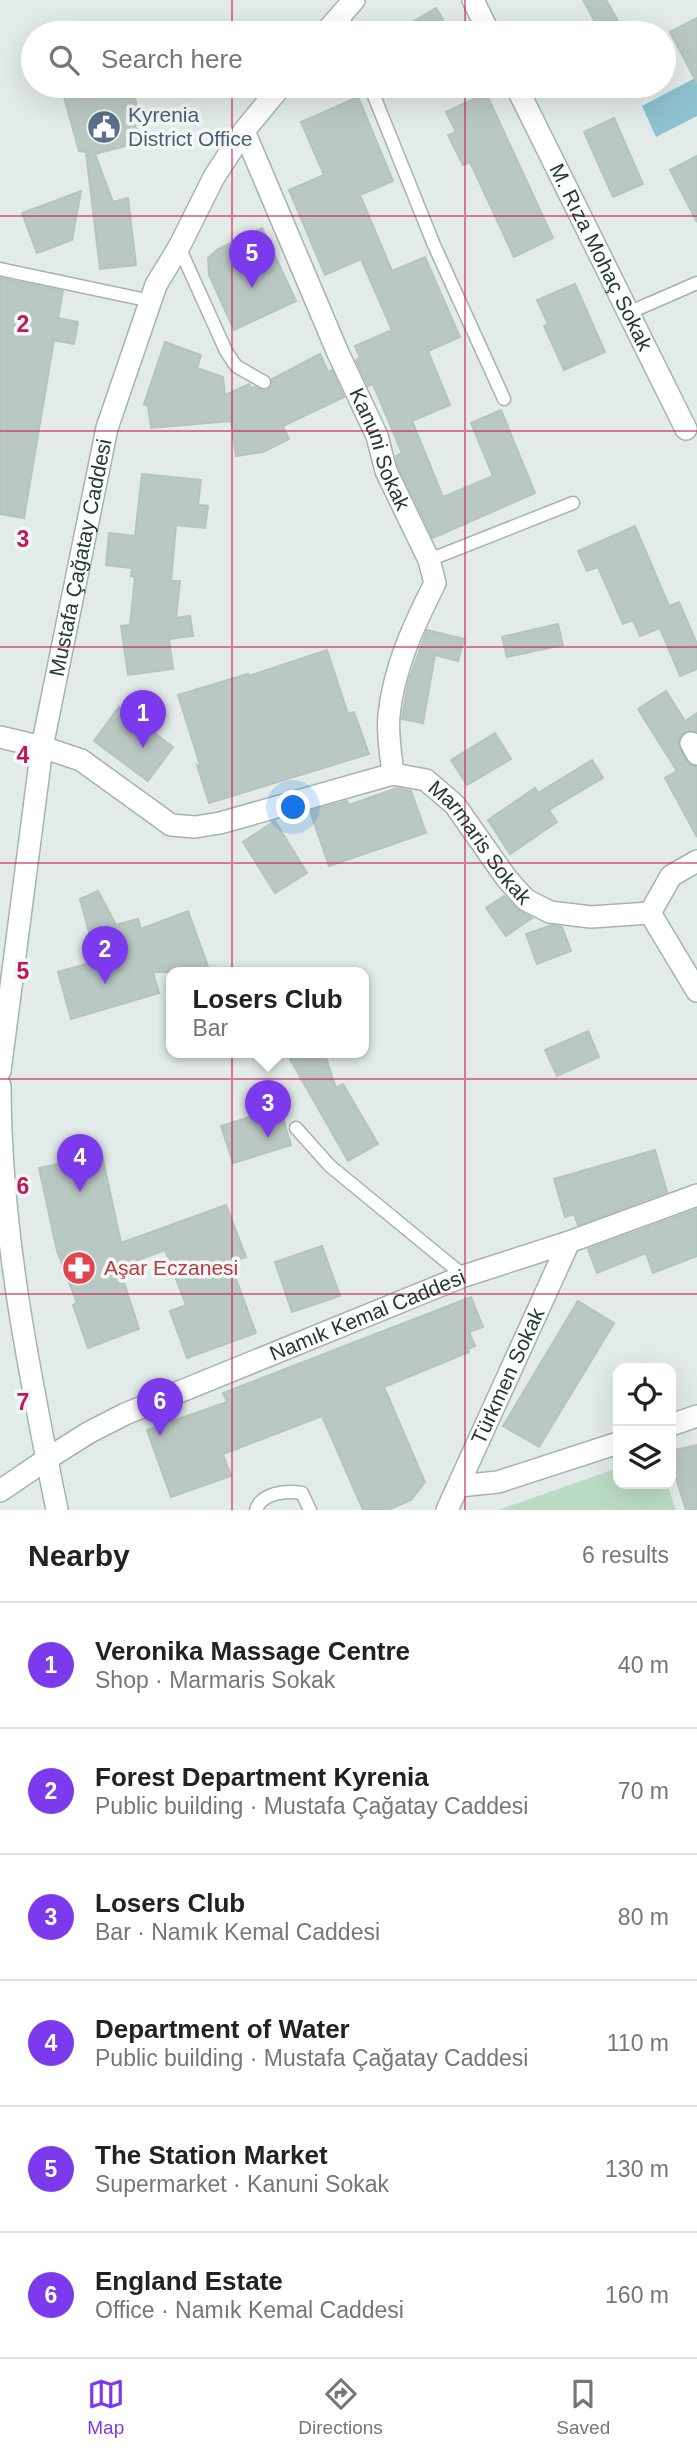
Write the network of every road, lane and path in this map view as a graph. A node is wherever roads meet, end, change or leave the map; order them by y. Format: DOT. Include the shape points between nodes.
graph roads {
  1 [pos="473,0"];
  2 [pos="483,21"];
  3 [pos="271,98"];
  4 [pos="375,98"];
  5 [pos="522,98"];
  6 [pos="244,131"];
  7 [pos="179,247"];
  8 [pos="0,269"];
  9 [pos="697,283"];
  10 [pos="151,301"];
  11 [pos="628,313"];
  12 [pos="264,382"];
  13 [pos="504,399"];
  14 [pos="686,429"];
  15 [pos="573,503"];
  16 [pos="429,560"];
  17 [pos="0,737"];
  18 [pos="42,747"];
  19 [pos="393,774"];
  20 [pos="697,861"];
  21 [pos="650,913"];
  22 [pos="697,991"];
  23 [pos="0,1071"];
  24 [pos="0,1086"];
  25 [pos="296,1128"];
  26 [pos="2,1195"];
  27 [pos="697,1195"];
  28 [pos="569,1242"];
  29 [pos="464,1276"];
  30 [pos="697,1416"];
  31 [pos="676,1423"];
  32 [pos="613,1445"];
  33 [pos="47,1459"];
  34 [pos="460,1486"];
  35 [pos="0,1491"];
  36 [pos="57,1510"];
  37 [pos="256,1510"];
  38 [pos="310,1510"];
  39 [pos="447,1510"];
  1 -- 2 [label="street"];
  3 -- 6 [label="street, Mustafa Çağatay Caddesi"];
  4 -- 13 [label="lane" via="434,245"];
  5 -- 11 [label="street, M. Rıza Mohaç Sokak"];
  6 -- 7 [label="street, Mustafa Çağatay Caddesi"];
  6 -- 16 [label="street, Kanuni Sokak" via="377,436 386,471"];
  7 -- 10 [label="street, Mustafa Çağatay Caddesi"];
  7 -- 12 [label="lane" via="226,351 236,366"];
  8 -- 10 [label="lane"];
  9 -- 11 [label="lane"];
  10 -- 18 [label="street, Mustafa Çağatay Caddesi" via="107,428"];
  11 -- 14 [label="street, M. Rıza Mohaç Sokak"];
  15 -- 16 [label="lane"];
  16 -- 19 [label="street, Kanuni Sokak" via="435,583 398,668 388,717"];
  17 -- 18 [label="street, Marmaris Sokak"];
  18 -- 19 [label="street, Marmaris Sokak" via="80,760 171,825 195,827"];
  18 -- 23 [label="street, Mustafa Çağatay Caddesi"];
  19 -- 21 [label="street, Marmaris Sokak" via="426,780 442,792 526,900 550,912 591,917"];
  20 -- 21 [label="street" via="671,876"];
  21 -- 22 [label="street"];
  24 -- 26 [label="street"];
  25 -- 29 [label="lane" via="330,1166"];
  26 -- 33 [label="street"];
  27 -- 28 [label="street, Namık Kemal Caddesi"];
  28 -- 29 [label="street, Namık Kemal Caddesi"];
  28 -- 34 [label="street, Türkmen Sokak"];
  29 -- 33 [label="street, Namık Kemal Caddesi" via="125,1414"];
  30 -- 31 [label="street"];
  32 -- 34 [label="street" via="498,1482"];
  33 -- 35 [label="street, Namık Kemal Caddesi"];
  33 -- 36 [label="street"];
  34 -- 39 [label="street, Türkmen Sokak"];
  37 -- 38 [label="lane" via="265,1497 291,1491 302,1493"];
}
